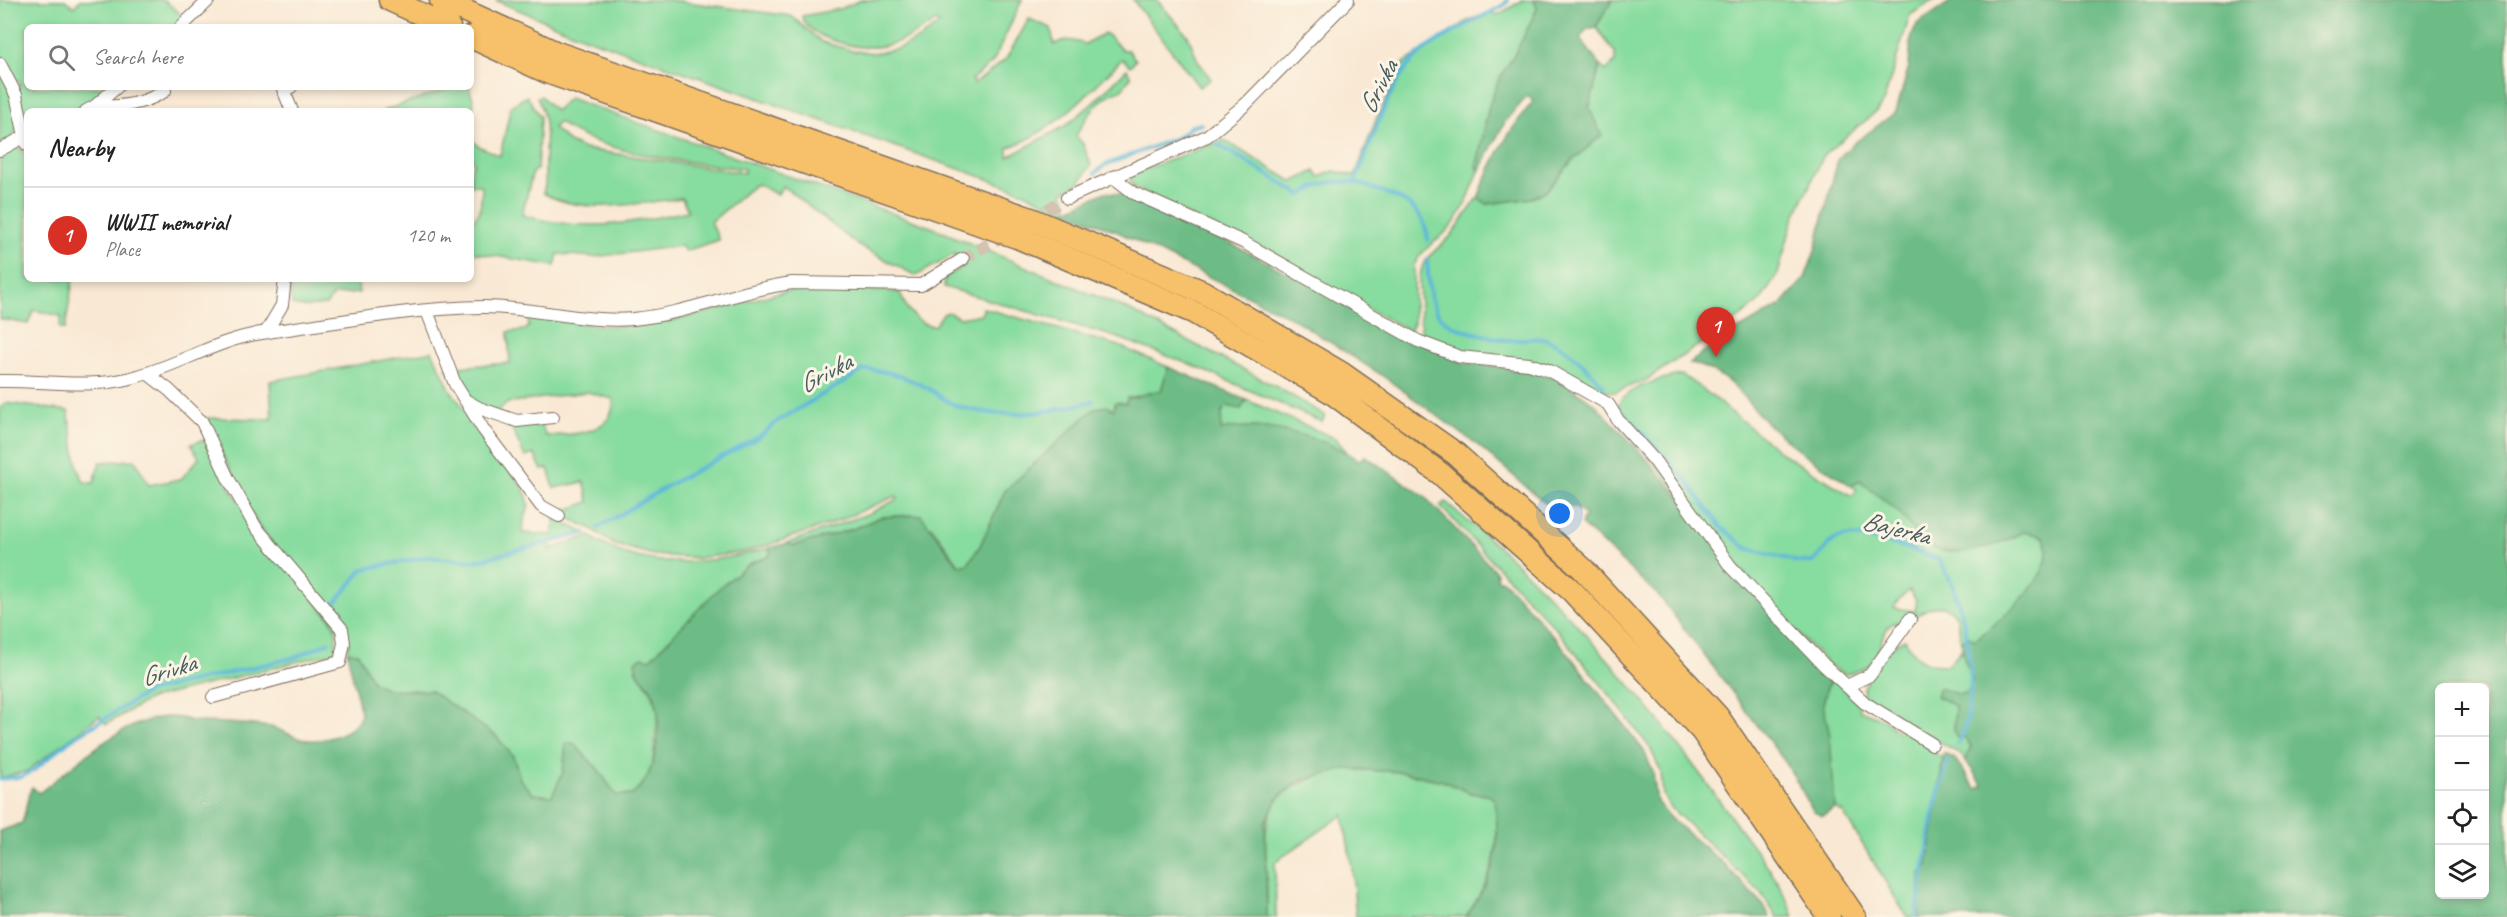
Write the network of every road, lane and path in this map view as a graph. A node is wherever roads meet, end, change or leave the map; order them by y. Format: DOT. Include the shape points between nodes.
graph roads {
  1 [pos="390,0"];
  2 [pos="441,0"];
  3 [pos="1348,0"];
  4 [pos="208,1"];
  5 [pos="185,24"];
  6 [pos="442,24"];
  7 [pos="474,38"];
  8 [pos="0,64"];
  9 [pos="113,90"];
  10 [pos="287,90"];
  11 [pos="165,91"];
  12 [pos="92,108"];
  13 [pos="115,108"];
  14 [pos="291,108"];
  15 [pos="24,130"];
  16 [pos="24,140"];
  17 [pos="0,150"];
  18 [pos="1113,177"];
  19 [pos="1067,198"];
  20 [pos="963,259"];
  21 [pos="285,282"];
  22 [pos="427,311"];
  23 [pos="266,332"];
  24 [pos="147,373"];
  25 [pos="0,381"];
  26 [pos="465,400"];
  27 [pos="553,417"];
  28 [pos="559,516"];
  29 [pos="1910,619"];
  30 [pos="1847,686"];
  31 [pos="213,697"];
  32 [pos="1932,744"];
  33 [pos="1829,917"];
  34 [pos="1855,917"];
  1 -- 6 [label="highway"];
  2 -- 34 [label="highway" via="557,53 1031,219 1203,292 1341,373 1456,454 1582,568 1718,717"];
  3 -- 18 [label="street" via="1229,120 1207,135"];
  4 -- 5 [label="street"];
  7 -- 33 [label="highway" via="547,72 1017,237 1193,312 1331,392 1441,474 1572,591 1702,731"];
  8 -- 15 [label="street" via="16,95"];
  9 -- 12 [label="street"];
  10 -- 14 [label="street"];
  11 -- 13 [label="street" via="137,104"];
  16 -- 17 [label="street"];
  18 -- 19 [label="street"];
  18 -- 30 [label="street" via="1134,193 1243,242 1418,341 1460,357 1528,364 1548,370 1608,404 1731,567"];
  20 -- 22 [label="street" via="921,285 771,285 697,307 633,319 582,318 514,308"];
  21 -- 23 [label="street" via="282,305"];
  22 -- 23 [label="street"];
  22 -- 26 [label="street"];
  23 -- 24 [label="street" via="223,341"];
  24 -- 25 [label="street" via="91,383"];
  24 -- 31 [label="street" via="202,422 255,526 342,629 340,662"];
  26 -- 27 [label="street" via="517,421"];
  26 -- 28 [label="street" via="541,506"];
  29 -- 30 [label="street" via="1870,675"];
  30 -- 32 [label="street" via="1865,703"];
}
